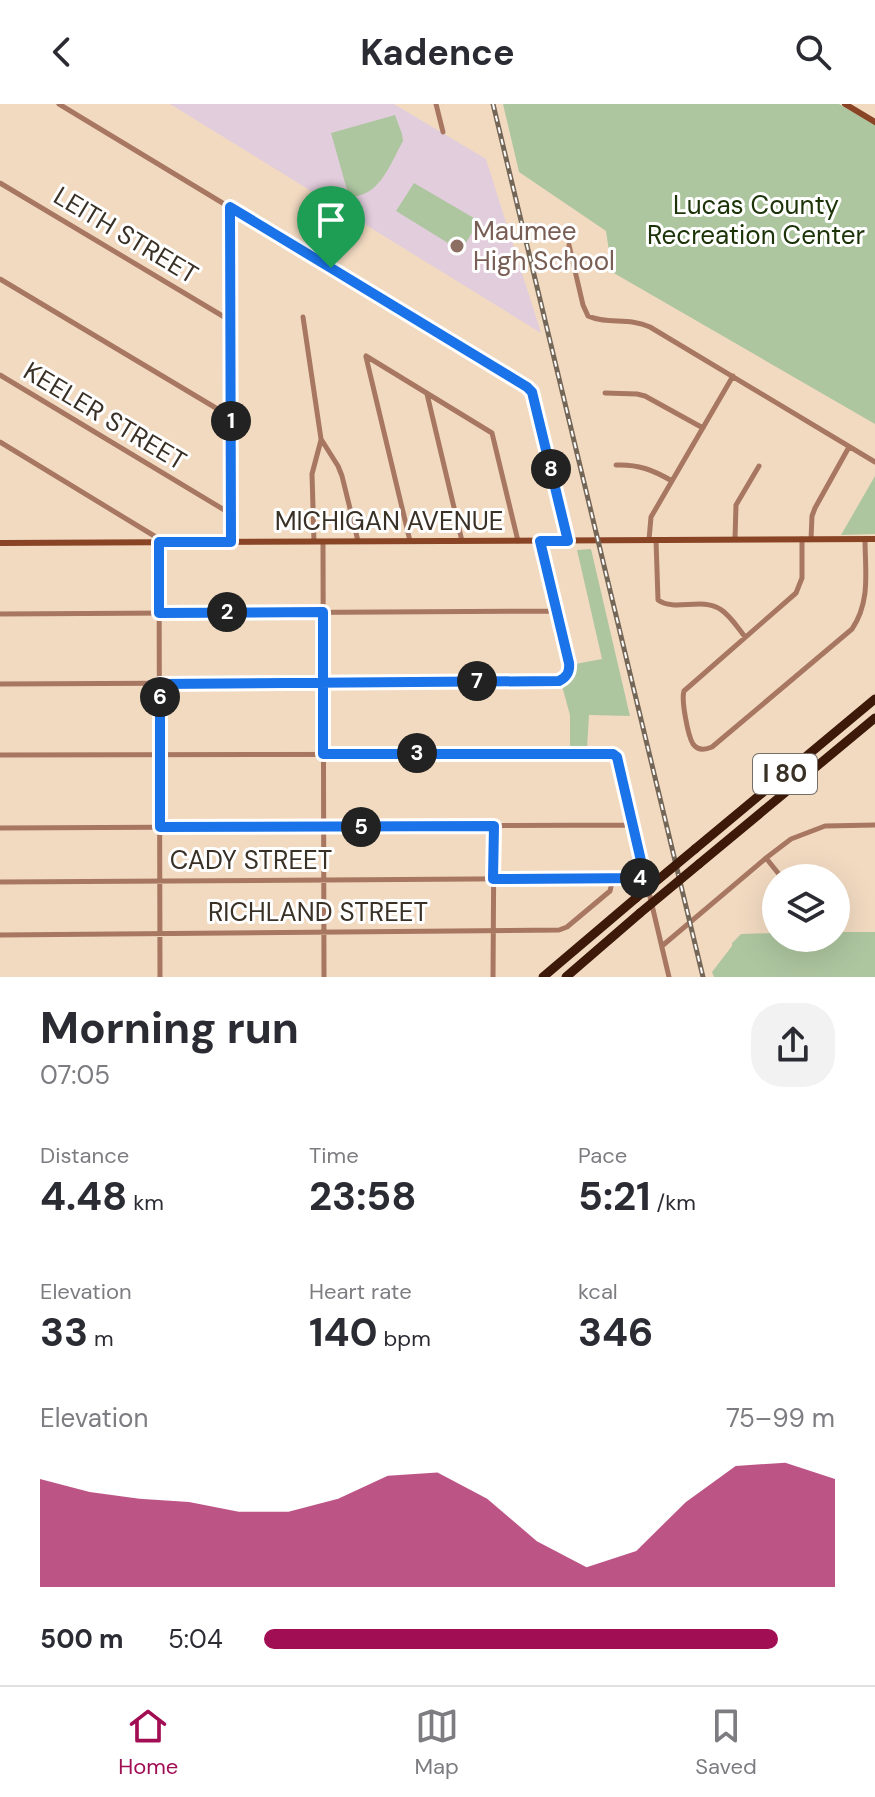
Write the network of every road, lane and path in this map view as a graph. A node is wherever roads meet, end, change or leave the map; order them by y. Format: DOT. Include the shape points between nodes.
graph roads {
  1 [pos="59,104"];
  2 [pos="436,104"];
  3 [pos="845,104"];
  4 [pos="875,122"];
  5 [pos="443,132"];
  6 [pos="0,183"];
  7 [pos="230,207"];
  8 [pos="569,245"];
  9 [pos="0,279"];
  10 [pos="303,317"];
  11 [pos="231,321"];
  12 [pos="0,375"];
  13 [pos="733,376"];
  14 [pos="427,393"];
  15 [pos="605,393"];
  16 [pos="231,417"];
  17 [pos="703,428"];
  18 [pos="321,439"];
  19 [pos="0,442"];
  20 [pos="849,447"];
  21 [pos="875,462"];
  22 [pos="616,465"];
  23 [pos="759,466"];
  24 [pos="672,481"];
  25 [pos="231,514"];
  26 [pos="735,539"];
  27 [pos="807,539"];
  28 [pos="865,539"];
  29 [pos="875,539"];
  30 [pos="653,540"];
  31 [pos="314,541"];
  32 [pos="358,541"];
  33 [pos="410,541"];
  34 [pos="462,541"];
  35 [pos="518,541"];
  36 [pos="540,541"];
  37 [pos="568,541"];
  38 [pos="159,542"];
  39 [pos="231,542"];
  40 [pos="323,542"];
  41 [pos="0,543"];
  42 [pos="557,611"];
  43 [pos="323,612"];
  44 [pos="159,613"];
  45 [pos="0,614"];
  46 [pos="746,637"];
  47 [pos="323,682"];
  48 [pos="0,684"];
  49 [pos="160,684"];
  50 [pos="875,699"];
  51 [pos="875,718"];
  52 [pos="323,754"];
  53 [pos="0,755"];
  54 [pos="160,755"];
  55 [pos="633,825"];
  56 [pos="875,825"];
  57 [pos="494,826"];
  58 [pos="160,827"];
  59 [pos="323,827"];
  60 [pos="0,828"];
  61 [pos="766,858"];
  62 [pos="771,864"];
  63 [pos="613,878"];
  64 [pos="645,878"];
  65 [pos="493,879"];
  66 [pos="323,880"];
  67 [pos="160,881"];
  68 [pos="0,882"];
  69 [pos="493,931"];
  70 [pos="323,932"];
  71 [pos="160,933"];
  72 [pos="0,935"];
  73 [pos="662,946"];
  74 [pos="160,977"];
  75 [pos="324,977"];
  76 [pos="493,977"];
  77 [pos="543,977"];
  78 [pos="566,977"];
  79 [pos="669,977"];
  1 -- 7 [label="street"];
  2 -- 5 [label="street"];
  3 -- 4 [label="street"];
  6 -- 11 [label="street, LEITH STREET"];
  7 -- 11 [label="street"];
  7 -- 37 [label="street" via="530,389"];
  8 -- 13 [label="street" via="588,316 641,323"];
  9 -- 16 [label="street"];
  10 -- 18 [label="street"];
  11 -- 16 [label="street"];
  12 -- 25 [label="street, KEELER STREET"];
  13 -- 17 [label="street"];
  13 -- 20 [label="street"];
  14 -- 33 [label="street" via="366,356"];
  14 -- 34 [label="street"];
  14 -- 35 [label="street" via="492,433"];
  15 -- 17 [label="street" via="645,396"];
  16 -- 25 [label="street"];
  17 -- 24 [label="street"];
  18 -- 31 [label="street" via="312,474"];
  18 -- 32 [label="street" via="342,476"];
  19 -- 38 [label="street"];
  20 -- 21 [label="street"];
  20 -- 27 [label="street" via="813,512"];
  22 -- 24 [label="street" via="647,468"];
  23 -- 26 [label="street" via="736,505"];
  24 -- 30 [label="street" via="651,517"];
  25 -- 39 [label="street"];
  26 -- 27 [label="street, MICHIGAN AVENUE"];
  26 -- 30 [label="street, MICHIGAN AVENUE"];
  27 -- 28 [label="street, MICHIGAN AVENUE"];
  27 -- 46 [label="street" via="799,588"];
  28 -- 29 [label="street, MICHIGAN AVENUE"];
  28 -- 46 [label="street" via="865,598 852,629 712,747 701,750 694,745 682,695"];
  30 -- 37 [label="street, MICHIGAN AVENUE"];
  30 -- 46 [label="street" via="658,600 717,607"];
  31 -- 39 [label="street, MICHIGAN AVENUE"];
  31 -- 40 [label="street, MICHIGAN AVENUE"];
  32 -- 33 [label="street, MICHIGAN AVENUE"];
  32 -- 40 [label="street, MICHIGAN AVENUE"];
  33 -- 34 [label="street, MICHIGAN AVENUE"];
  34 -- 35 [label="street, MICHIGAN AVENUE"];
  35 -- 36 [label="street, MICHIGAN AVENUE"];
  36 -- 37 [label="street, MICHIGAN AVENUE"];
  36 -- 42 [label="street"];
  38 -- 39 [label="street, MICHIGAN AVENUE"];
  38 -- 41 [label="street, MICHIGAN AVENUE"];
  38 -- 44 [label="street"];
  40 -- 43 [label="street"];
  42 -- 43 [label="street"];
  42 -- 47 [label="street" via="569,663 559,681"];
  43 -- 44 [label="street"];
  43 -- 47 [label="street"];
  44 -- 45 [label="street"];
  44 -- 49 [label="street"];
  47 -- 49 [label="street"];
  47 -- 52 [label="street"];
  48 -- 49 [label="street"];
  49 -- 54 [label="street"];
  50 -- 77 [label="highway, I 80, bridge"];
  51 -- 78 [label="highway, I 80, bridge"];
  52 -- 54 [label="street"];
  52 -- 55 [label="street" via="609,752 617,757"];
  52 -- 59 [label="street"];
  53 -- 54 [label="street"];
  54 -- 58 [label="street"];
  55 -- 57 [label="street"];
  55 -- 64 [label="street"];
  56 -- 61 [label="street" via="811,830"];
  57 -- 59 [label="street"];
  57 -- 65 [label="street"];
  58 -- 59 [label="street"];
  58 -- 60 [label="street"];
  58 -- 67 [label="street"];
  59 -- 66 [label="street"];
  61 -- 62 [label="street"];
  61 -- 73 [label="street"];
  63 -- 64 [label="street, CADY STREET"];
  63 -- 65 [label="street, CADY STREET"];
  63 -- 69 [label="street, RICHLAND STREET" via="610,891 562,930"];
  64 -- 73 [label="street"];
  65 -- 66 [label="street, CADY STREET"];
  65 -- 69 [label="street"];
  66 -- 67 [label="street, CADY STREET"];
  66 -- 70 [label="street"];
  67 -- 68 [label="street, CADY STREET"];
  67 -- 71 [label="street"];
  69 -- 70 [label="street, RICHLAND STREET"];
  69 -- 76 [label="street"];
  70 -- 71 [label="street, RICHLAND STREET"];
  70 -- 75 [label="street"];
  71 -- 72 [label="street, RICHLAND STREET"];
  71 -- 74 [label="street"];
  73 -- 79 [label="street"];
}
